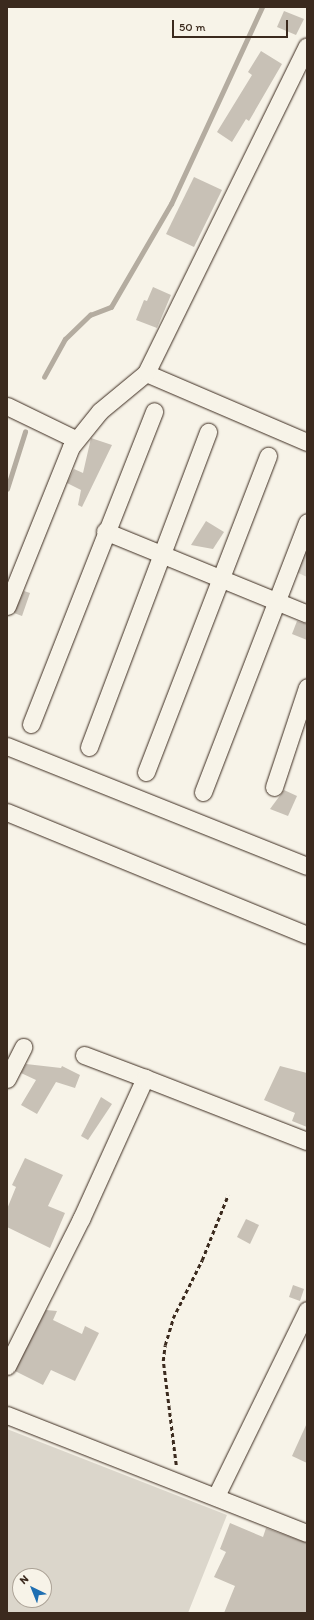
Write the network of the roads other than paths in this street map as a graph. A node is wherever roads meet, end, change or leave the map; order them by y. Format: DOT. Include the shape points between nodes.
graph roads {
  1 [pos="307,46"];
  2 [pos="146,373"];
  3 [pos="7,406"];
  4 [pos="154,411"];
  5 [pos="208,432"];
  6 [pos="76,439"];
  7 [pos="307,442"];
  8 [pos="268,456"];
  9 [pos="307,522"];
  10 [pos="105,531"];
  11 [pos="162,554"];
  12 [pos="220,578"];
  13 [pos="276,601"];
  14 [pos="7,606"];
  15 [pos="307,614"];
  16 [pos="307,687"];
  17 [pos="31,724"];
  18 [pos="7,746"];
  19 [pos="89,747"];
  20 [pos="146,772"];
  21 [pos="274,787"];
  22 [pos="203,792"];
  23 [pos="7,812"];
  24 [pos="307,866"];
  25 [pos="307,935"];
  26 [pos="23,1047"];
  27 [pos="84,1055"];
  28 [pos="145,1078"];
  29 [pos="7,1079"];
  30 [pos="307,1141"];
  31 [pos="307,1310"];
  32 [pos="7,1366"];
  33 [pos="7,1415"];
  34 [pos="216,1496"];
  35 [pos="307,1533"];
  1 -- 2 [label="street"];
  2 -- 6 [label="street" via="100,411"];
  2 -- 7 [label="street"];
  3 -- 6 [label="street"];
  4 -- 10 [label="street"];
  5 -- 11 [label="street"];
  6 -- 14 [label="street" via="52,490"];
  8 -- 12 [label="street"];
  9 -- 13 [label="street"];
  10 -- 11 [label="street"];
  10 -- 17 [label="street"];
  11 -- 12 [label="street"];
  11 -- 19 [label="street"];
  12 -- 13 [label="street"];
  12 -- 20 [label="street"];
  13 -- 15 [label="street"];
  13 -- 22 [label="street"];
  16 -- 21 [label="street"];
  18 -- 24 [label="street"];
  23 -- 25 [label="street"];
  26 -- 29 [label="street"];
  27 -- 28 [label="street"];
  28 -- 30 [label="street"];
  28 -- 32 [label="street" via="81,1218"];
  31 -- 34 [label="street"];
  33 -- 34 [label="street"];
  34 -- 35 [label="street"];
}
